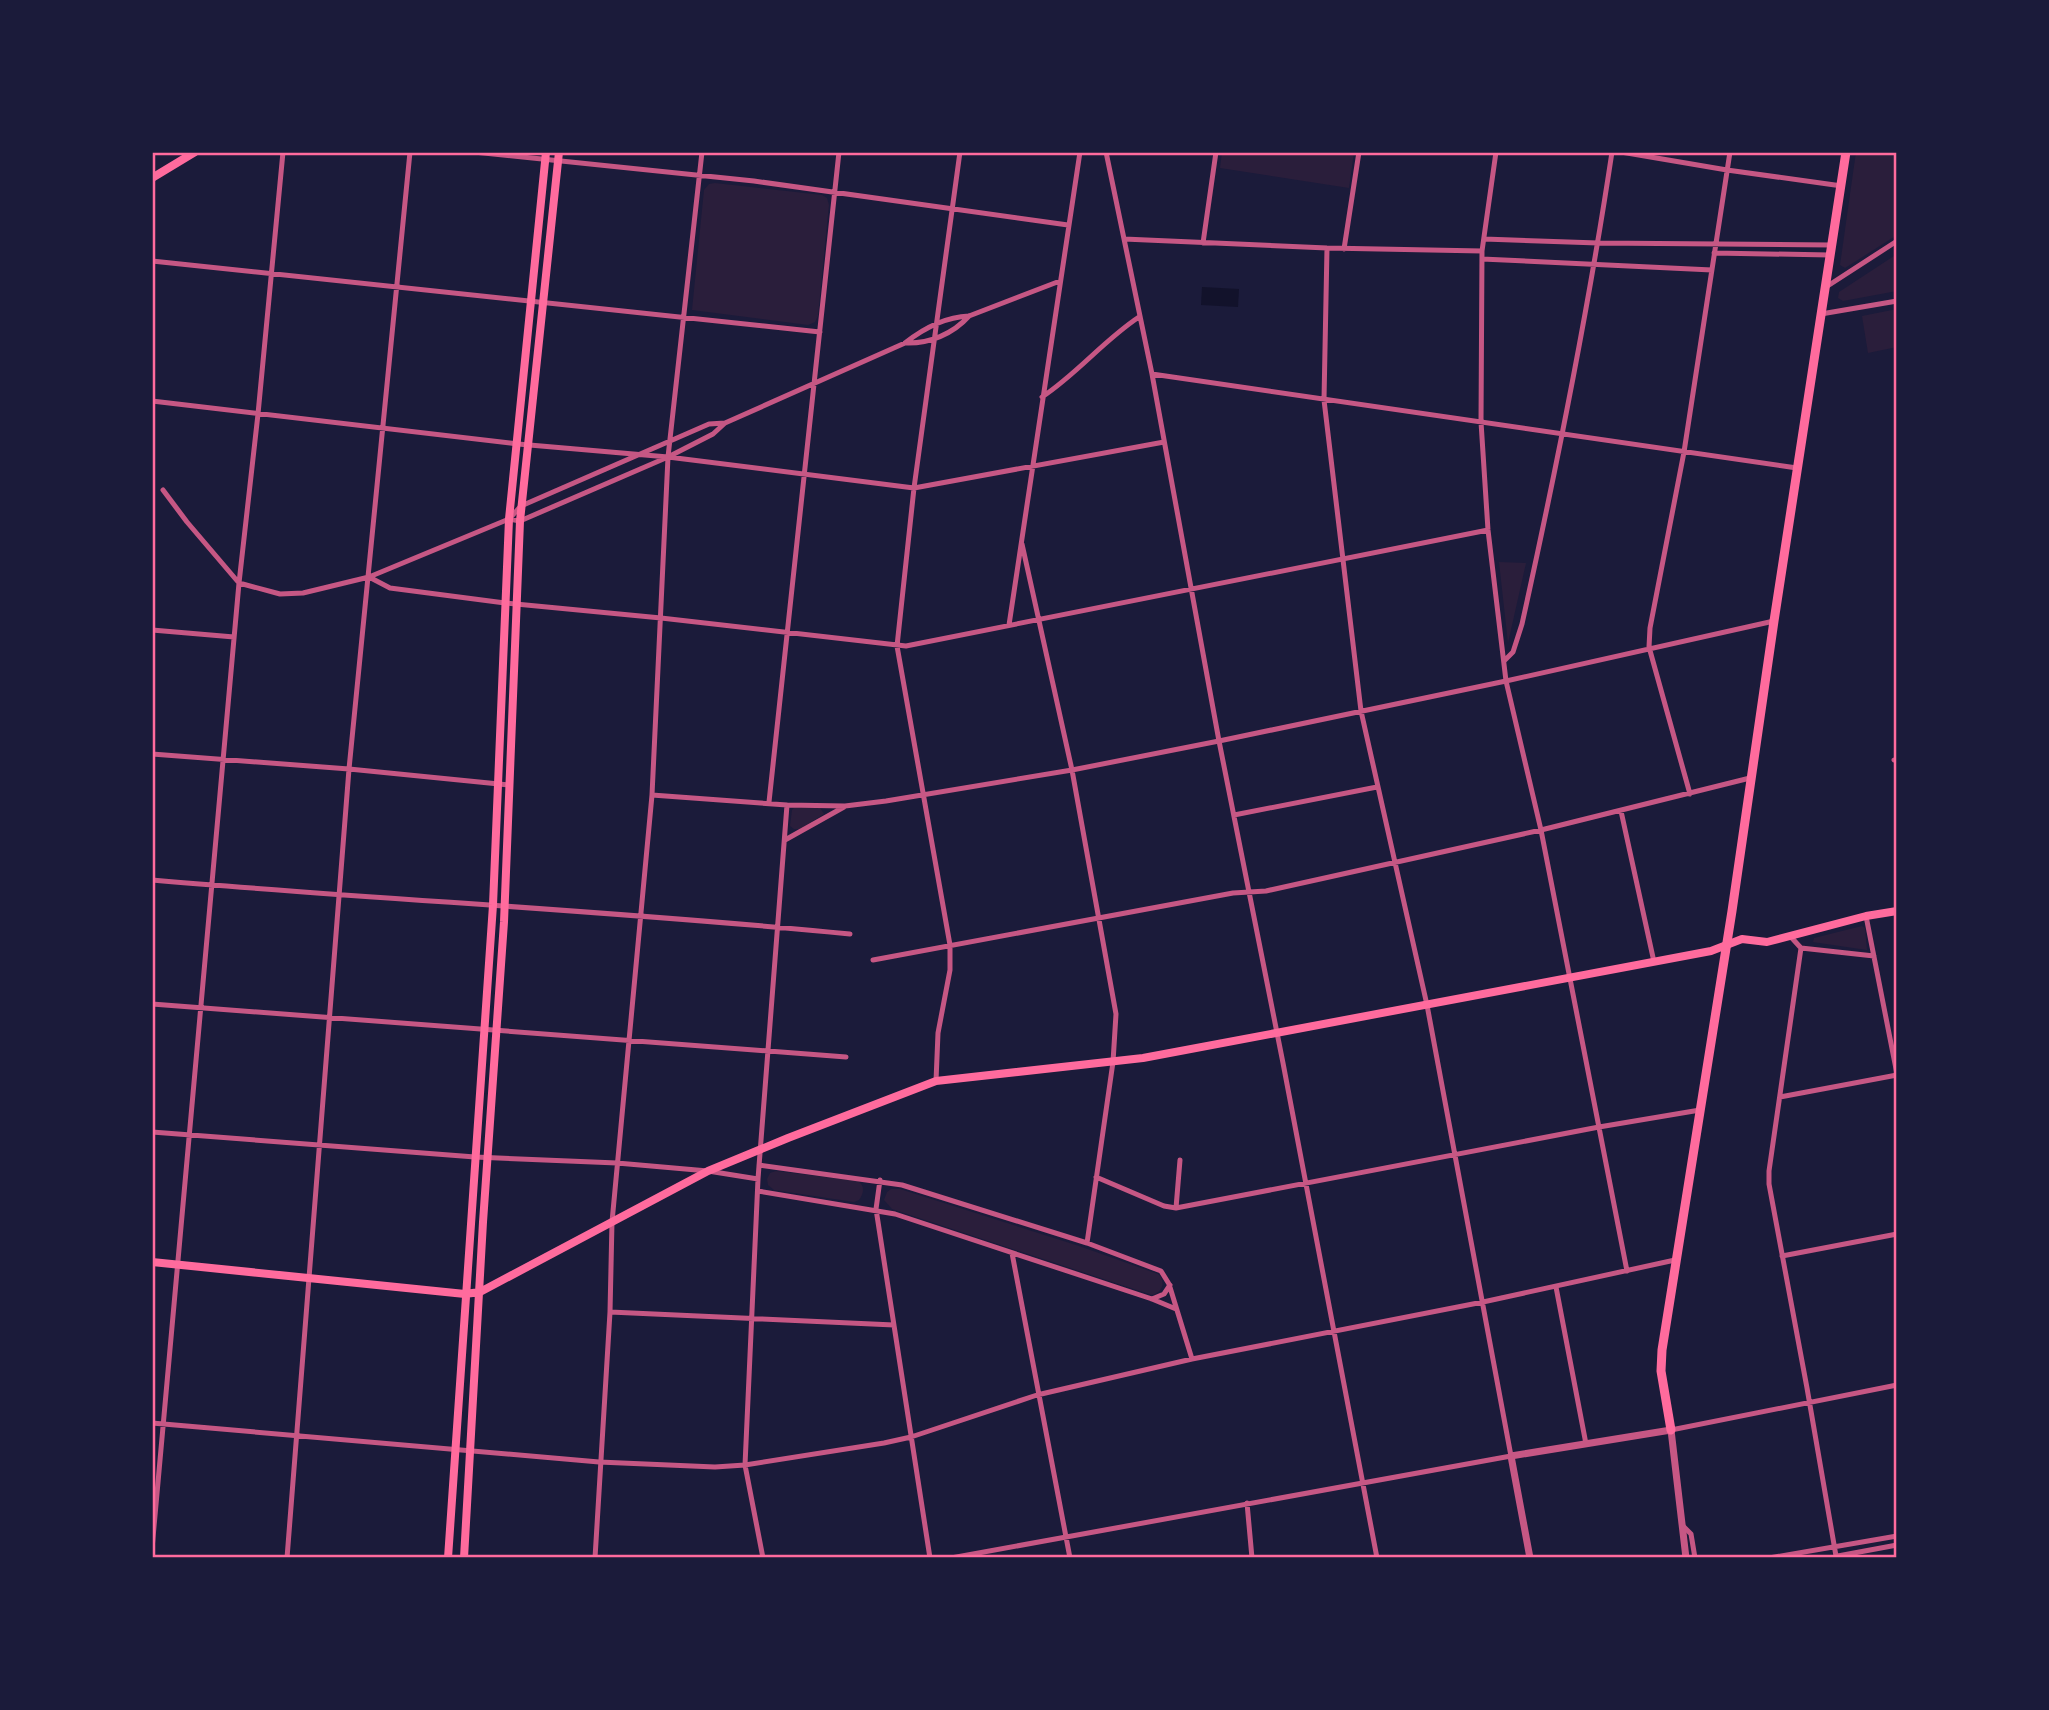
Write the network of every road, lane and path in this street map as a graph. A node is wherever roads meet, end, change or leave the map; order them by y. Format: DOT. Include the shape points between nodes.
graph roads {
  1 [pos="195,152"];
  2 [pos="283,152"];
  3 [pos="410,152"];
  4 [pos="474,152"];
  5 [pos="702,152"];
  6 [pos="839,152"];
  7 [pos="960,152"];
  8 [pos="1080,152"];
  9 [pos="1106,152"];
  10 [pos="1216,152"];
  11 [pos="1359,152"];
  12 [pos="1496,152"];
  13 [pos="1612,152"];
  14 [pos="1621,152"];
  15 [pos="1730,152"];
  16 [pos="1846,152"];
  17 [pos="546,156"];
  18 [pos="559,156"];
  19 [pos="1727,170"];
  20 [pos="700,175"];
  21 [pos="152,178"];
  22 [pos="1842,186"];
  23 [pos="835,191"];
  24 [pos="952,209"];
  25 [pos="1068,225"];
  26 [pos="1124,239"];
  27 [pos="1484,239"];
  28 [pos="1897,241"];
  29 [pos="1203,243"];
  30 [pos="1598,243"];
  31 [pos="1716,244"];
  32 [pos="1327,248"];
  33 [pos="1344,249"];
  34 [pos="1831,250"];
  35 [pos="1482,251"];
  36 [pos="1714,253"];
  37 [pos="1482,259"];
  38 [pos="152,261"];
  39 [pos="1595,264"];
  40 [pos="1712,270"];
  41 [pos="272,274"];
  42 [pos="1060,281"];
  43 [pos="396,286"];
  44 [pos="1825,288"];
  45 [pos="532,301"];
  46 [pos="1897,301"];
  47 [pos="545,302"];
  48 [pos="1821,314"];
  49 [pos="969,316"];
  50 [pos="684,317"];
  51 [pos="1139,317"];
  52 [pos="938,323"];
  53 [pos="820,332"];
  54 [pos="936,338"];
  55 [pos="905,343"];
  56 [pos="1152,374"];
  57 [pos="814,382"];
  58 [pos="1042,397"];
  59 [pos="1324,400"];
  60 [pos="152,401"];
  61 [pos="258,414"];
  62 [pos="1481,422"];
  63 [pos="725,423"];
  64 [pos="383,427"];
  65 [pos="1564,435"];
  66 [pos="671,442"];
  67 [pos="1164,442"];
  68 [pos="517,444"];
  69 [pos="528,445"];
  70 [pos="1684,452"];
  71 [pos="641,454"];
  72 [pos="668,457"];
  73 [pos="1031,467"];
  74 [pos="1797,468"];
  75 [pos="804,474"];
  76 [pos="914,488"];
  77 [pos="163,490"];
  78 [pos="521,506"];
  79 [pos="509,519"];
  80 [pos="520,522"];
  81 [pos="1488,530"];
  82 [pos="1022,544"];
  83 [pos="1342,559"];
  84 [pos="369,577"];
  85 [pos="239,583"];
  86 [pos="1193,590"];
  87 [pos="505,603"];
  88 [pos="517,604"];
  89 [pos="662,618"];
  90 [pos="1040,619"];
  91 [pos="1774,621"];
  92 [pos="1009,625"];
  93 [pos="152,630"];
  94 [pos="787,632"];
  95 [pos="234,637"];
  96 [pos="897,646"];
  97 [pos="1649,648"];
  98 [pos="1504,661"];
  99 [pos="1506,681"];
  100 [pos="1361,711"];
  101 [pos="1219,741"];
  102 [pos="152,754"];
  103 [pos="223,760"];
  104 [pos="349,769"];
  105 [pos="1072,770"];
  106 [pos="1750,778"];
  107 [pos="498,785"];
  108 [pos="509,785"];
  109 [pos="1377,787"];
  110 [pos="652,794"];
  111 [pos="1690,794"];
  112 [pos="923,795"];
  113 [pos="769,802"];
  114 [pos="787,805"];
  115 [pos="845,806"];
  116 [pos="1621,811"];
  117 [pos="1234,815"];
  118 [pos="1541,830"];
  119 [pos="785,840"];
  120 [pos="1393,863"];
  121 [pos="152,880"];
  122 [pos="212,885"];
  123 [pos="1248,892"];
  124 [pos="340,896"];
  125 [pos="493,905"];
  126 [pos="504,906"];
  127 [pos="1897,912"];
  128 [pos="641,916"];
  129 [pos="1866,916"];
  130 [pos="1100,917"];
  131 [pos="778,927"];
  132 [pos="850,934"];
  133 [pos="1790,936"];
  134 [pos="950,945"];
  135 [pos="1725,946"];
  136 [pos="1801,948"];
  137 [pos="1874,956"];
  138 [pos="873,960"];
  139 [pos="1654,962"];
  140 [pos="1571,978"];
  141 [pos="152,1004"];
  142 [pos="1427,1005"];
  143 [pos="201,1008"];
  144 [pos="330,1019"];
  145 [pos="484,1031"];
  146 [pos="496,1032"];
  147 [pos="1277,1034"];
  148 [pos="629,1041"];
  149 [pos="768,1051"];
  150 [pos="846,1057"];
  151 [pos="1113,1062"];
  152 [pos="1897,1074"];
  153 [pos="936,1081"];
  154 [pos="1780,1097"];
  155 [pos="1700,1110"];
  156 [pos="1599,1127"];
  157 [pos="152,1132"];
  158 [pos="189,1136"];
  159 [pos="319,1144"];
  160 [pos="760,1149"];
  161 [pos="1454,1154"];
  162 [pos="475,1157"];
  163 [pos="488,1157"];
  164 [pos="1180,1160"];
  165 [pos="617,1163"];
  166 [pos="759,1165"];
  167 [pos="708,1171"];
  168 [pos="1096,1177"];
  169 [pos="758,1179"];
  170 [pos="880,1180"];
  171 [pos="1306,1183"];
  172 [pos="758,1191"];
  173 [pos="1176,1208"];
  174 [pos="876,1209"];
  175 [pos="612,1222"];
  176 [pos="1897,1234"];
  177 [pos="1087,1243"];
  178 [pos="1012,1253"];
  179 [pos="1782,1256"];
  180 [pos="1675,1260"];
  181 [pos="152,1262"];
  182 [pos="178,1265"];
  183 [pos="1627,1271"];
  184 [pos="309,1278"];
  185 [pos="1170,1285"];
  186 [pos="1556,1287"];
  187 [pos="480,1292"];
  188 [pos="465,1294"];
  189 [pos="1152,1299"];
  190 [pos="1483,1302"];
  191 [pos="1176,1309"];
  192 [pos="610,1312"];
  193 [pos="751,1319"];
  194 [pos="894,1325"];
  195 [pos="1334,1331"];
  196 [pos="1192,1359"];
  197 [pos="1897,1384"];
  198 [pos="1037,1395"];
  199 [pos="1809,1401"];
  200 [pos="152,1423"];
  201 [pos="164,1423"];
  202 [pos="1671,1430"];
  203 [pos="298,1434"];
  204 [pos="911,1437"];
  205 [pos="1586,1444"];
  206 [pos="455,1449"];
  207 [pos="471,1450"];
  208 [pos="1511,1456"];
  209 [pos="599,1462"];
  210 [pos="745,1465"];
  211 [pos="1364,1483"];
  212 [pos="1247,1503"];
  213 [pos="1681,1524"];
  214 [pos="1897,1536"];
  215 [pos="1066,1537"];
  216 [pos="1897,1545"];
  217 [pos="1834,1547"];
  218 [pos="152,1549"];
  219 [pos="1836,1556"];
  220 [pos="287,1558"];
  221 [pos="448,1558"];
  222 [pos="464,1558"];
  223 [pos="595,1558"];
  224 [pos="763,1558"];
  225 [pos="930,1558"];
  226 [pos="951,1558"];
  227 [pos="1070,1558"];
  228 [pos="1252,1558"];
  229 [pos="1377,1558"];
  230 [pos="1530,1558"];
  231 [pos="1686,1558"];
  232 [pos="1695,1558"];
  233 [pos="1769,1558"];
  234 [pos="1827,1558"];
  1 -- 21 [label="main road"];
  2 -- 41 [label="street"];
  3 -- 43 [label="street"];
  4 -- 17 [label="street"];
  5 -- 20 [label="street"];
  6 -- 23 [label="street"];
  7 -- 24 [label="street"];
  8 -- 25 [label="street"];
  9 -- 26 [label="street"];
  10 -- 29 [label="street"];
  11 -- 33 [label="street"];
  12 -- 27 [label="street"];
  13 -- 30 [label="street"];
  14 -- 19 [label="street"];
  15 -- 19 [label="street"];
  16 -- 22 [label="main road"];
  17 -- 18 [label="street"];
  17 -- 45 [label="main road"];
  18 -- 20 [label="street"];
  18 -- 47 [label="main road"];
  19 -- 22 [label="street"];
  19 -- 31 [label="street"];
  20 -- 23 [label="street"];
  20 -- 50 [label="street"];
  22 -- 34 [label="main road"];
  23 -- 24 [label="street"];
  23 -- 53 [label="street"];
  24 -- 25 [label="street"];
  24 -- 52 [label="street"];
  25 -- 42 [label="street"];
  26 -- 29 [label="street"];
  26 -- 51 [label="street"];
  27 -- 30 [label="street"];
  27 -- 35 [label="street"];
  28 -- 44 [label="street"];
  29 -- 32 [label="street"];
  30 -- 31 [label="street"];
  30 -- 39 [label="street"];
  31 -- 34 [label="street"];
  31 -- 36 [label="street"];
  32 -- 33 [label="street"];
  32 -- 59 [label="street"];
  33 -- 35 [label="street"];
  34 -- 36 [label="street"];
  34 -- 44 [label="main road"];
  35 -- 37 [label="street"];
  36 -- 40 [label="street"];
  37 -- 39 [label="street"];
  37 -- 62 [label="street"];
  38 -- 41 [label="street"];
  39 -- 40 [label="street"];
  39 -- 65 [label="street"];
  40 -- 70 [label="street"];
  41 -- 43 [label="street"];
  41 -- 61 [label="street"];
  42 -- 49 [label="street"];
  42 -- 58 [label="street"];
  43 -- 45 [label="street"];
  43 -- 64 [label="street"];
  44 -- 48 [label="main road"];
  45 -- 47 [label="street"];
  45 -- 68 [label="main road"];
  46 -- 48 [label="street"];
  47 -- 50 [label="street"];
  47 -- 69 [label="main road"];
  48 -- 74 [label="main road"];
  49 -- 52 [label="street"];
  49 -- 54 [label="street" via="959,327"];
  50 -- 53 [label="street"];
  50 -- 66 [label="street"];
  51 -- 56 [label="street"];
  51 -- 58 [label="street"];
  52 -- 54 [label="street"];
  52 -- 55 [label="street"];
  53 -- 57 [label="street"];
  54 -- 55 [label="street" via="922,344"];
  54 -- 76 [label="street"];
  55 -- 57 [label="street"];
  56 -- 59 [label="street"];
  56 -- 67 [label="street"];
  57 -- 63 [label="street"];
  57 -- 75 [label="street"];
  58 -- 73 [label="street"];
  59 -- 62 [label="street"];
  59 -- 83 [label="street"];
  60 -- 61 [label="street"];
  61 -- 64 [label="street"];
  61 -- 85 [label="street"];
  62 -- 65 [label="street"];
  62 -- 81 [label="street"];
  63 -- 66 [label="street" via="709,424"];
  63 -- 72 [label="street"];
  64 -- 68 [label="street"];
  64 -- 84 [label="street"];
  65 -- 70 [label="street"];
  65 -- 98 [label="street" via="1522,624 1513,652"];
  66 -- 71 [label="street"];
  66 -- 72 [label="street"];
  67 -- 73 [label="street"];
  67 -- 86 [label="street"];
  68 -- 69 [label="street"];
  68 -- 79 [label="main road"];
  69 -- 71 [label="street"];
  69 -- 78 [label="main road"];
  70 -- 74 [label="street"];
  70 -- 97 [label="street"];
  71 -- 72 [label="street"];
  71 -- 78 [label="street"];
  72 -- 75 [label="street"];
  72 -- 80 [label="street"];
  72 -- 89 [label="street"];
  73 -- 76 [label="street"];
  73 -- 82 [label="street"];
  74 -- 91 [label="main road"];
  75 -- 76 [label="street"];
  75 -- 94 [label="street"];
  76 -- 96 [label="street"];
  77 -- 85 [label="street"];
  78 -- 79 [label="street"];
  78 -- 80 [label="main road"];
  79 -- 80 [label="street"];
  79 -- 84 [label="street"];
  79 -- 87 [label="main road"];
  80 -- 88 [label="main road"];
  81 -- 83 [label="street"];
  81 -- 98 [label="street"];
  82 -- 90 [label="street"];
  82 -- 92 [label="street"];
  83 -- 86 [label="street"];
  83 -- 100 [label="street"];
  84 -- 85 [label="street" via="300,594 280,594"];
  84 -- 87 [label="street" via="390,587"];
  84 -- 104 [label="street"];
  85 -- 95 [label="street"];
  86 -- 90 [label="street"];
  86 -- 101 [label="street"];
  87 -- 88 [label="street"];
  87 -- 107 [label="main road"];
  88 -- 89 [label="street"];
  88 -- 108 [label="main road"];
  89 -- 94 [label="street"];
  89 -- 110 [label="street"];
  90 -- 92 [label="street"];
  90 -- 105 [label="street"];
  91 -- 97 [label="street"];
  91 -- 106 [label="main road"];
  92 -- 96 [label="street"];
  93 -- 95 [label="street"];
  94 -- 96 [label="street"];
  94 -- 113 [label="street"];
  95 -- 103 [label="street"];
  96 -- 112 [label="street"];
  97 -- 99 [label="street"];
  97 -- 111 [label="street"];
  98 -- 99 [label="street"];
  99 -- 100 [label="street"];
  99 -- 118 [label="street"];
  100 -- 101 [label="street"];
  100 -- 109 [label="street"];
  101 -- 105 [label="street"];
  101 -- 117 [label="street"];
  102 -- 103 [label="street"];
  103 -- 104 [label="street"];
  103 -- 122 [label="street"];
  104 -- 107 [label="street"];
  104 -- 124 [label="street"];
  105 -- 112 [label="street"];
  105 -- 130 [label="street"];
  106 -- 111 [label="street"];
  106 -- 135 [label="main road"];
  107 -- 108 [label="street"];
  107 -- 125 [label="main road"];
  108 -- 126 [label="main road"];
  109 -- 117 [label="street"];
  109 -- 120 [label="street"];
  110 -- 113 [label="street"];
  110 -- 128 [label="street"];
  111 -- 116 [label="street"];
  112 -- 115 [label="street"];
  112 -- 134 [label="street"];
  113 -- 114 [label="street"];
  114 -- 115 [label="street"];
  114 -- 119 [label="street"];
  115 -- 119 [label="street"];
  116 -- 118 [label="street"];
  116 -- 139 [label="street"];
  117 -- 123 [label="street"];
  118 -- 120 [label="street"];
  118 -- 140 [label="street"];
  119 -- 131 [label="street"];
  120 -- 123 [label="street"];
  120 -- 142 [label="street"];
  121 -- 122 [label="street"];
  122 -- 124 [label="street"];
  122 -- 143 [label="street"];
  123 -- 130 [label="street"];
  123 -- 147 [label="street"];
  124 -- 125 [label="street"];
  124 -- 144 [label="street"];
  125 -- 126 [label="street"];
  125 -- 145 [label="main road"];
  126 -- 128 [label="street"];
  126 -- 146 [label="main road"];
  127 -- 129 [label="main road"];
  128 -- 131 [label="street"];
  128 -- 148 [label="street"];
  129 -- 133 [label="main road"];
  129 -- 137 [label="street"];
  130 -- 134 [label="street"];
  130 -- 151 [label="street" via="1116,1014"];
  131 -- 132 [label="street"];
  131 -- 149 [label="street"];
  133 -- 135 [label="main road" via="1767,942 1742,939"];
  133 -- 136 [label="street"];
  134 -- 138 [label="street"];
  134 -- 153 [label="street"];
  135 -- 139 [label="main road"];
  135 -- 155 [label="main road"];
  136 -- 137 [label="street"];
  136 -- 154 [label="street"];
  137 -- 152 [label="street"];
  139 -- 140 [label="main road"];
  140 -- 142 [label="main road"];
  140 -- 156 [label="street"];
  141 -- 143 [label="street"];
  142 -- 147 [label="main road"];
  142 -- 161 [label="street"];
  143 -- 144 [label="street"];
  143 -- 158 [label="street"];
  144 -- 145 [label="street"];
  144 -- 159 [label="street"];
  145 -- 146 [label="street"];
  145 -- 162 [label="main road"];
  146 -- 148 [label="street"];
  146 -- 163 [label="main road"];
  147 -- 151 [label="main road"];
  147 -- 171 [label="street"];
  148 -- 149 [label="street"];
  148 -- 165 [label="street"];
  149 -- 150 [label="street"];
  149 -- 160 [label="street"];
  151 -- 153 [label="main road"];
  151 -- 168 [label="street"];
  152 -- 154 [label="street"];
  153 -- 160 [label="main road"];
  154 -- 179 [label="street" via="1769,1184"];
  155 -- 156 [label="street"];
  155 -- 180 [label="main road"];
  156 -- 161 [label="street"];
  156 -- 183 [label="street"];
  157 -- 158 [label="street"];
  158 -- 159 [label="street"];
  158 -- 182 [label="street"];
  159 -- 162 [label="street"];
  159 -- 184 [label="street"];
  160 -- 166 [label="street"];
  160 -- 167 [label="main road"];
  161 -- 171 [label="street"];
  161 -- 190 [label="street"];
  162 -- 163 [label="street"];
  162 -- 188 [label="main road"];
  163 -- 165 [label="street"];
  163 -- 187 [label="main road"];
  164 -- 173 [label="street"];
  165 -- 167 [label="street"];
  165 -- 175 [label="street"];
  166 -- 169 [label="street"];
  166 -- 170 [label="street"];
  167 -- 169 [label="street"];
  167 -- 175 [label="main road"];
  168 -- 173 [label="street"];
  168 -- 177 [label="street"];
  169 -- 172 [label="street"];
  170 -- 174 [label="street"];
  170 -- 177 [label="street"];
  171 -- 173 [label="street"];
  171 -- 195 [label="street"];
  172 -- 174 [label="street"];
  172 -- 193 [label="street"];
  174 -- 178 [label="street"];
  174 -- 194 [label="street"];
  175 -- 187 [label="main road"];
  175 -- 192 [label="street"];
  176 -- 179 [label="street"];
  177 -- 185 [label="street" via="1161,1271"];
  178 -- 189 [label="street"];
  178 -- 198 [label="street"];
  179 -- 199 [label="street"];
  180 -- 183 [label="street"];
  180 -- 202 [label="main road" via="1661,1371"];
  181 -- 182 [label="main road"];
  182 -- 184 [label="main road"];
  182 -- 201 [label="street"];
  183 -- 186 [label="street"];
  184 -- 188 [label="main road"];
  184 -- 203 [label="street"];
  185 -- 189 [label="street"];
  185 -- 191 [label="street"];
  186 -- 190 [label="street"];
  186 -- 205 [label="street"];
  187 -- 188 [label="main road"];
  187 -- 207 [label="main road"];
  188 -- 206 [label="main road"];
  189 -- 191 [label="street"];
  190 -- 195 [label="street"];
  190 -- 208 [label="street"];
  191 -- 196 [label="street"];
  192 -- 193 [label="street"];
  192 -- 209 [label="street"];
  193 -- 194 [label="street"];
  193 -- 210 [label="street"];
  194 -- 204 [label="street"];
  195 -- 196 [label="street"];
  195 -- 211 [label="street"];
  196 -- 198 [label="street"];
  197 -- 199 [label="street"];
  198 -- 204 [label="street"];
  198 -- 215 [label="street"];
  199 -- 202 [label="street"];
  199 -- 217 [label="street"];
  200 -- 201 [label="street"];
  201 -- 203 [label="street"];
  201 -- 218 [label="street"];
  202 -- 205 [label="street"];
  202 -- 213 [label="street"];
  203 -- 206 [label="street"];
  203 -- 220 [label="street"];
  204 -- 210 [label="street"];
  204 -- 225 [label="street"];
  205 -- 208 [label="street"];
  206 -- 207 [label="street"];
  206 -- 221 [label="main road"];
  207 -- 209 [label="street"];
  207 -- 222 [label="main road"];
  208 -- 211 [label="street"];
  208 -- 230 [label="street"];
  209 -- 210 [label="street"];
  209 -- 223 [label="street"];
  210 -- 224 [label="street"];
  211 -- 212 [label="street"];
  211 -- 229 [label="street"];
  212 -- 215 [label="street"];
  212 -- 228 [label="street"];
  213 -- 231 [label="street"];
  213 -- 232 [label="street" via="1691,1534"];
  214 -- 217 [label="street"];
  215 -- 226 [label="street"];
  215 -- 227 [label="street"];
  216 -- 219 [label="street"];
  217 -- 219 [label="street"];
  217 -- 233 [label="street"];
  219 -- 234 [label="street"];
}
